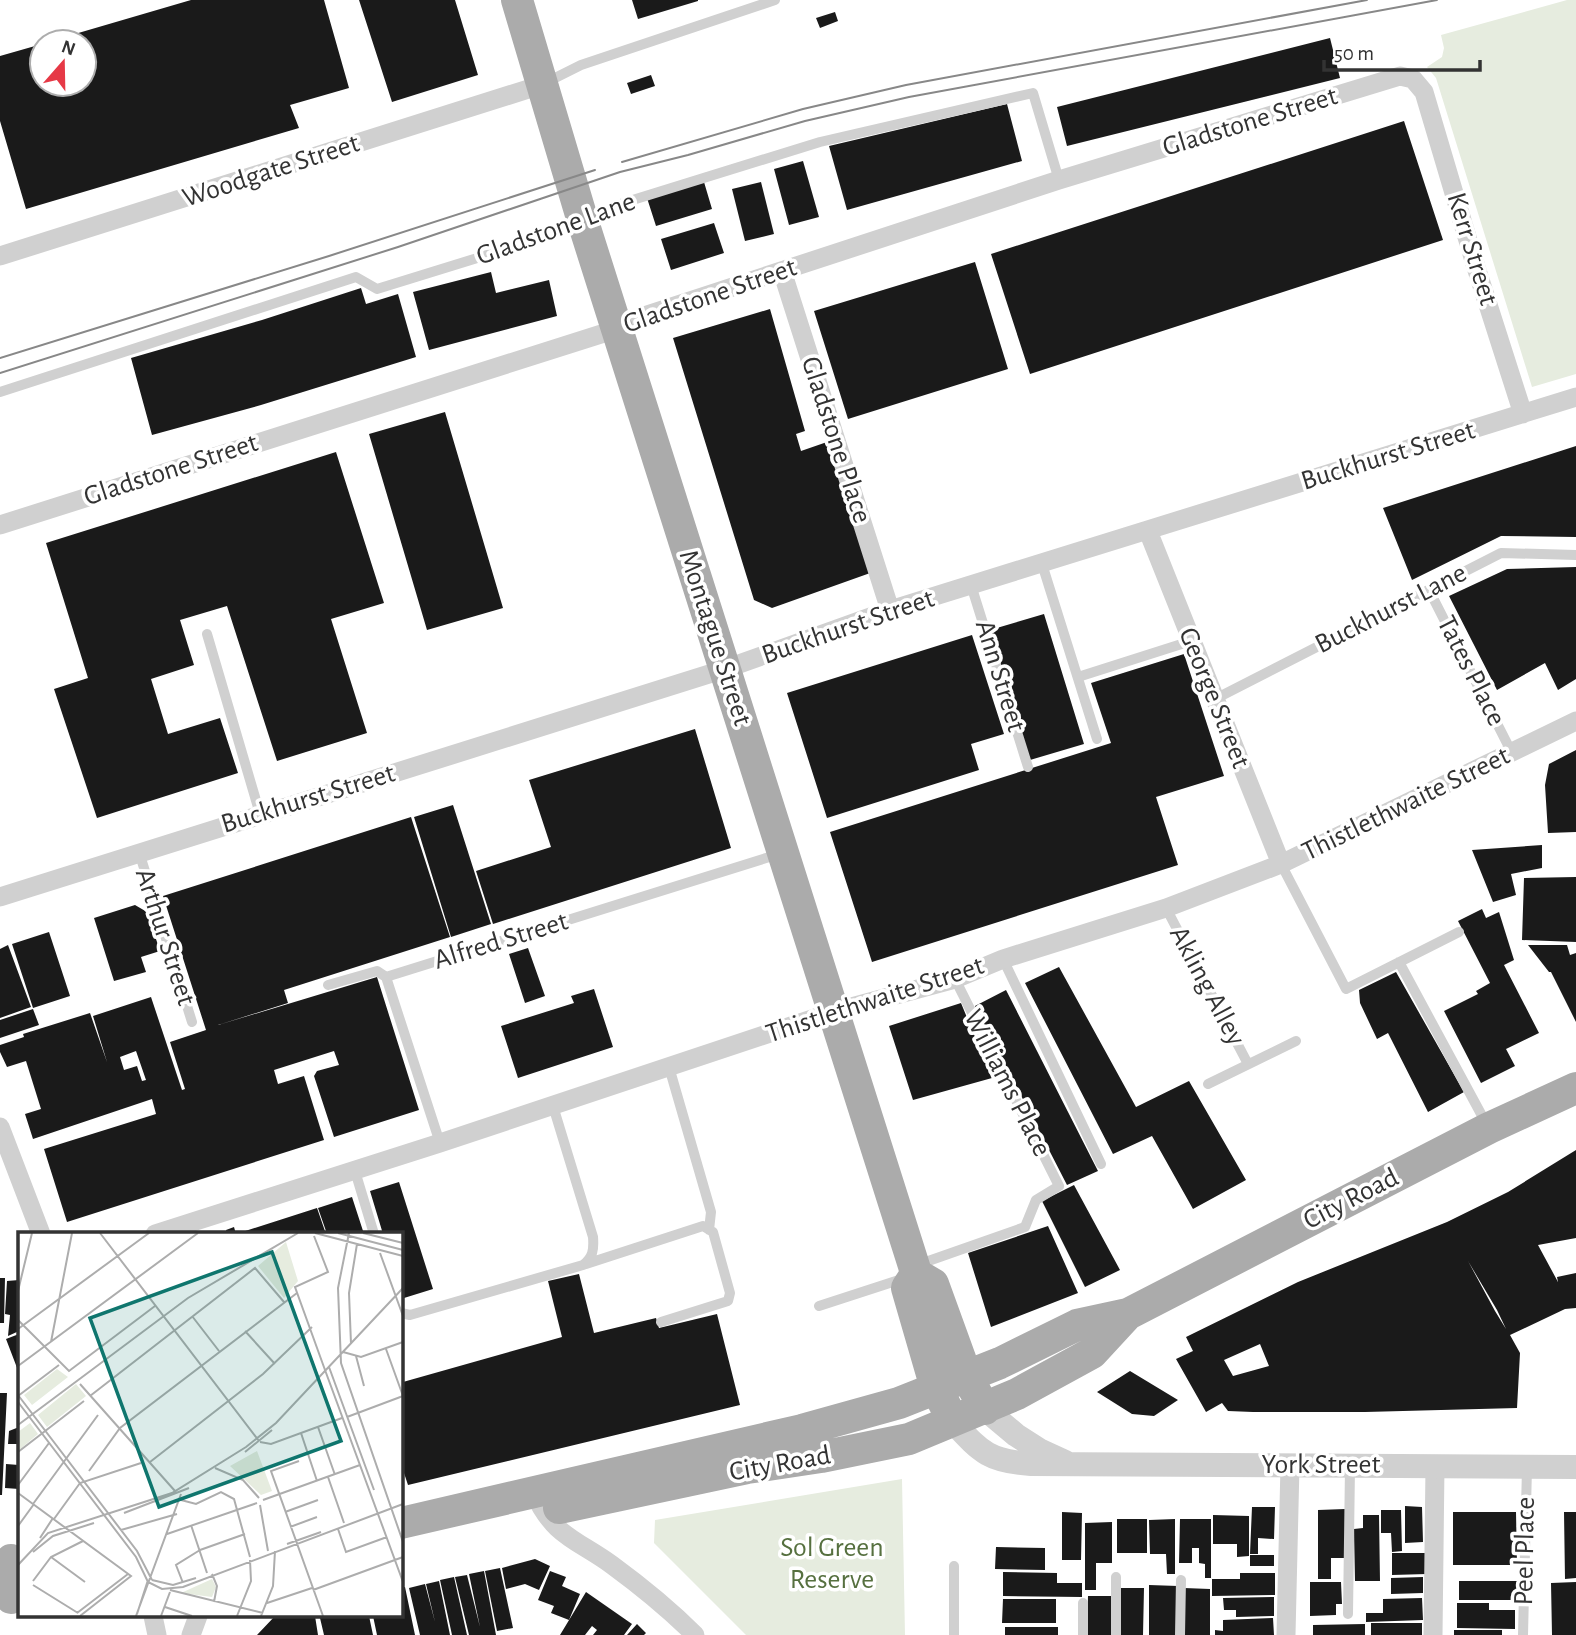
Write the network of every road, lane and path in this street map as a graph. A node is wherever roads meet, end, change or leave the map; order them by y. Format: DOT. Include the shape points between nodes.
graph roads {
  1 [pos="517,0"];
  2 [pos="775,0"];
  3 [pos="541,85"];
  4 [pos="1420,85"];
  5 [pos="1059,180"];
  6 [pos="584,225"];
  7 [pos="0,256"];
  8 [pos="782,271"];
  9 [pos="617,329"];
  10 [pos="0,392"];
  11 [pos="1576,397"];
  12 [pos="1524,414"];
  13 [pos="0,525"];
  14 [pos="1148,531"];
  15 [pos="1576,555"];
  16 [pos="1042,564"];
  17 [pos="971,585"];
  18 [pos="1429,590"];
  19 [pos="891,610"];
  20 [pos="207,634"];
  21 [pos="1191,641"];
  22 [pos="725,669"];
  23 [pos="1078,677"];
  24 [pos="1215,699"];
  25 [pos="1576,721"];
  26 [pos="1097,739"];
  27 [pos="1512,753"];
  28 [pos="1028,767"];
  29 [pos="260,814"];
  30 [pos="139,852"];
  31 [pos="783,853"];
  32 [pos="1281,864"];
  33 [pos="0,897"];
  34 [pos="1166,908"];
  35 [pos="1459,932"];
  36 [pos="1003,959"];
  37 [pos="1399,962"];
  38 [pos="387,977"];
  39 [pos="954,979"];
  40 [pos="328,985"];
  41 [pos="833,1012"];
  42 [pos="192,1022"];
  43 [pos="1296,1041"];
  44 [pos="1248,1065"];
  45 [pos="669,1067"];
  46 [pos="1208,1084"];
  47 [pos="1576,1088"];
  48 [pos="553,1106"];
  49 [pos="0,1127"];
  50 [pos="1489,1128"];
  51 [pos="440,1143"];
  52 [pos="1101,1164"];
  53 [pos="355,1171"];
  54 [pos="709,1230"];
  55 [pos="40,1232"];
  56 [pos="161,1232"];
  57 [pos="373,1232"];
  58 [pos="583,1265"];
  59 [pos="915,1270"];
  60 [pos="820,1306"];
  61 [pos="402,1313"];
  62 [pos="1128,1314"];
  63 [pos="661,1322"];
  64 [pos="966,1375"];
  65 [pos="936,1388"];
  66 [pos="985,1409"];
  67 [pos="953,1422"];
  68 [pos="1067,1463"];
  69 [pos="1290,1465"];
  70 [pos="1350,1465"];
  71 [pos="1435,1466"];
  72 [pos="1527,1466"];
  73 [pos="1576,1467"];
  74 [pos="538,1502"];
  75 [pos="402,1523"];
  76 [pos="402,1544"];
  77 [pos="10,1560"];
  78 [pos="954,1566"];
  79 [pos="1116,1577"];
  80 [pos="1181,1580"];
  81 [pos="10,1598"];
  82 [pos="1083,1603"];
  83 [pos="1348,1614"];
  84 [pos="197,1618"];
  85 [pos="191,1635"];
  86 [pos="695,1635"];
  87 [pos="954,1635"];
  88 [pos="1083,1635"];
  89 [pos="1116,1635"];
  90 [pos="1180,1635"];
  91 [pos="1286,1635"];
  92 [pos="1433,1635"];
  93 [pos="1523,1635"];
  1 -- 3 [label="main road, Montague Street"];
  2 -- 3 [label="lane" via="581,65"];
  3 -- 6 [label="main road, Montague Street"];
  3 -- 7 [label="street, Woodgate Street"];
  4 -- 5 [label="street, Gladstone Street" via="1400,76"];
  4 -- 12 [label="street, Kerr Street"];
  5 -- 6 [label="lane, Gladstone Lane" via="1033,93 820,142 623,203"];
  5 -- 8 [label="street, Gladstone Street"];
  6 -- 9 [label="main road, Montague Street"];
  6 -- 10 [label="lane, Gladstone Lane" via="377,289 356,277"];
  8 -- 9 [label="street, Gladstone Street"];
  8 -- 19 [label="street, Gladstone Place"];
  9 -- 13 [label="street, Gladstone Street"];
  9 -- 22 [label="main road, Montague Street"];
  11 -- 12 [label="street, Buckhurst Street"];
  12 -- 14 [label="street, Buckhurst Street"];
  14 -- 16 [label="street, Buckhurst Street"];
  14 -- 21 [label="street, George Street"];
  15 -- 18 [label="lane, Buckhurst Lane" via="1501,553"];
  16 -- 17 [label="street, Buckhurst Street"];
  16 -- 23 [label="lane"];
  17 -- 19 [label="street, Buckhurst Street"];
  17 -- 28 [label="lane, Ann Street"];
  18 -- 24 [label="lane, Buckhurst Lane"];
  18 -- 27 [label="lane, Tates Place"];
  19 -- 22 [label="street, Buckhurst Street"];
  20 -- 29 [label="lane"];
  21 -- 23 [label="lane"];
  21 -- 24 [label="street, George Street"];
  22 -- 29 [label="street, Buckhurst Street"];
  22 -- 31 [label="main road, Montague Street"];
  23 -- 26 [label="lane"];
  24 -- 32 [label="street, George Street"];
  25 -- 27 [label="street, Thistlethwaite Street"];
  27 -- 32 [label="street, Thistlethwaite Street"];
  29 -- 30 [label="street, Buckhurst Street"];
  30 -- 33 [label="street, Buckhurst Street"];
  30 -- 42 [label="lane, Arthur Street"];
  31 -- 38 [label="lane, Alfred Street"];
  31 -- 41 [label="main road, Montague Street"];
  32 -- 34 [label="street, Thistlethwaite Street"];
  32 -- 37 [label="lane" via="1346,989"];
  34 -- 36 [label="street, Thistlethwaite Street"];
  34 -- 44 [label="lane, Akling Alley"];
  35 -- 37 [label="lane"];
  36 -- 39 [label="street, Thistlethwaite Street"];
  36 -- 52 [label="lane"];
  37 -- 50 [label="lane"];
  38 -- 40 [label="lane, Alfred Street" via="377,971"];
  38 -- 51 [label="lane"];
  39 -- 41 [label="street, Thistlethwaite Street"];
  39 -- 59 [label="lane, Williams Place" via="1059,1186 1035,1200 1025,1227"];
  41 -- 45 [label="street, Thistlethwaite Street"];
  41 -- 59 [label="main road, Montague Street"];
  43 -- 44 [label="lane"];
  44 -- 46 [label="lane"];
  45 -- 48 [label="street, Thistlethwaite Street"];
  45 -- 54 [label="lane" via="711,1212"];
  47 -- 50 [label="main road, City Road"];
  48 -- 51 [label="street, Thistlethwaite Street"];
  48 -- 58 [label="lane" via="593,1237 594,1248"];
  49 -- 55 [label="street"];
  50 -- 62 [label="main road, City Road"];
  51 -- 53 [label="street, Thistlethwaite Street"];
  53 -- 56 [label="street, Thistlethwaite Street"];
  53 -- 57 [label="lane"];
  54 -- 58 [label="lane" via="703,1226"];
  54 -- 63 [label="lane" via="730,1293 728,1301"];
  58 -- 61 [label="lane" via="410,1315"];
  59 -- 60 [label="lane"];
  59 -- 64 [label="main road, Montague Street" via="933,1284"];
  59 -- 65 [label="main road, Montague Street" via="907,1288"];
  62 -- 64 [label="main road, City Road" via="1077,1325"];
  62 -- 66 [label="main road, City Road" via="1092,1353"];
  64 -- 65 [label="main road, City Road"];
  64 -- 66 [label="main road, Montague Street"];
  65 -- 67 [label="main road, Montague Street"];
  65 -- 74 [label="main road, City Road" via="899,1403"];
  66 -- 67 [label="main road, City Road"];
  66 -- 68 [label="street, York Street" via="1016,1435"];
  67 -- 68 [label="street, York Street" via="990,1457 1018,1464"];
  67 -- 74 [label="main road, City Road" via="861,1450"];
  68 -- 69 [label="street, York Street"];
  69 -- 70 [label="street, York Street"];
  69 -- 91 [label="street"];
  70 -- 71 [label="street, York Street"];
  70 -- 83 [label="lane"];
  71 -- 72 [label="street, York Street"];
  71 -- 92 [label="street"];
  72 -- 73 [label="street, York Street"];
  72 -- 93 [label="lane, Peel Place"];
  74 -- 75 [label="main road, City Road"];
  74 -- 76 [label="main road, City Road"];
  74 -- 86 [label="street" via="556,1529 665,1604"];
  77 -- 81 [label="main road"];
  78 -- 87 [label="lane"];
  79 -- 89 [label="lane"];
  80 -- 90 [label="lane"];
  82 -- 88 [label="lane"];
  84 -- 85 [label="street"];
}
